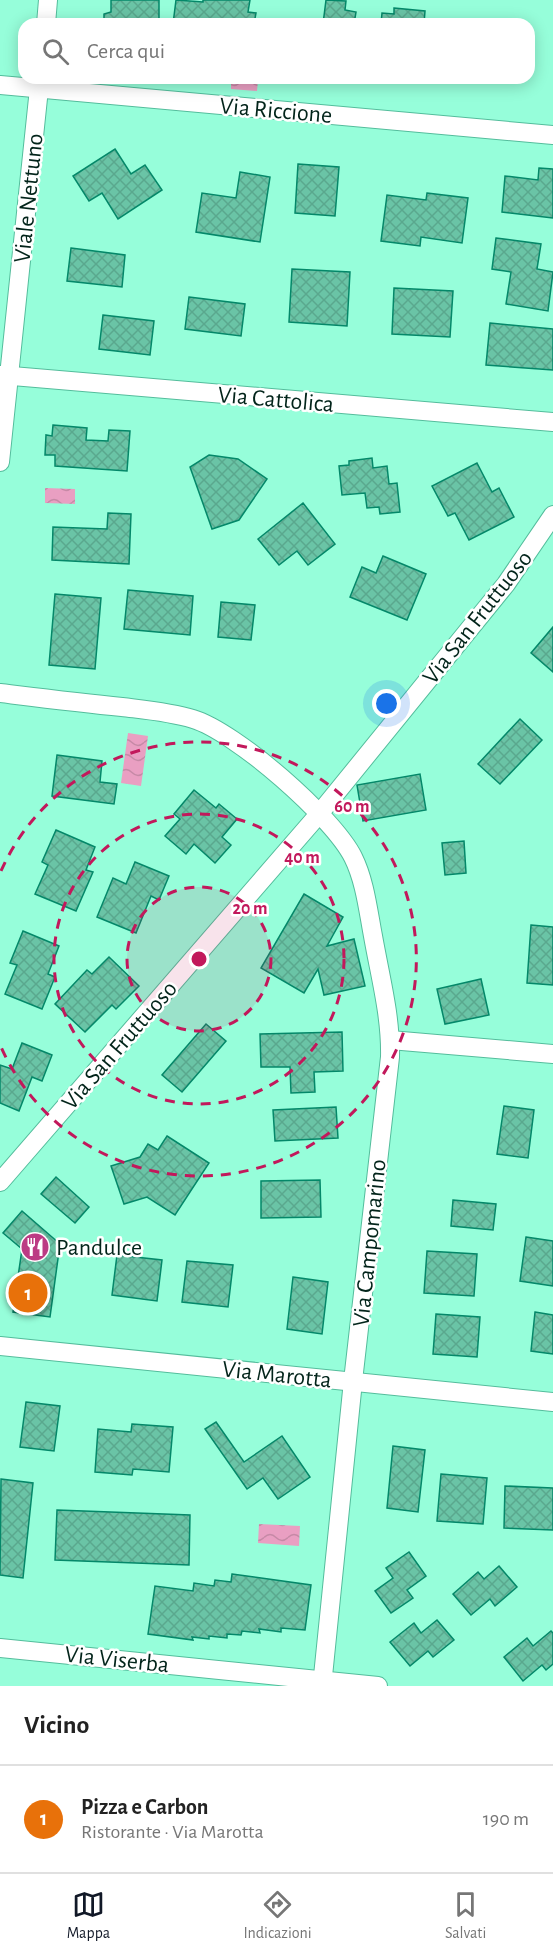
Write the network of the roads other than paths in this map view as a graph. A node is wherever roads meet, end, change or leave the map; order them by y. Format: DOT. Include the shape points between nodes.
graph roads {
  1 [pos="48,0"];
  2 [pos="46,18"];
  3 [pos="40,84"];
  4 [pos="0,85"];
  5 [pos="553,135"];
  6 [pos="4,375"];
  7 [pos="553,422"];
  8 [pos="0,462"];
  9 [pos="553,515"];
  10 [pos="0,693"];
  11 [pos="319,814"];
  12 [pos="390,1040"];
  13 [pos="553,1054"];
  14 [pos="0,1182"];
  15 [pos="0,1346"];
  16 [pos="353,1381"];
  17 [pos="553,1402"];
  18 [pos="0,1648"];
  19 [pos="322,1683"];
  20 [pos="378,1686"];
  1 -- 2 [label="street"];
  3 -- 4 [label="street, Via Riccione"];
  3 -- 5 [label="street, Via Riccione"];
  3 -- 6 [label="street, Viale Nettuno"];
  6 -- 7 [label="street, Via Cattolica"];
  6 -- 8 [label="street, Viale Nettuno"];
  9 -- 11 [label="street, Via San Fruttuoso" via="506,584"];
  10 -- 11 [label="street, Via Campomarino" via="167,713 201,722 255,756"];
  11 -- 12 [label="street, Via Campomarino" via="357,866"];
  11 -- 14 [label="street, Via San Fruttuoso"];
  12 -- 13 [label="street"];
  12 -- 16 [label="street, Via Campomarino"];
  15 -- 16 [label="street, Via Marotta"];
  16 -- 17 [label="street, Via Marotta"];
  16 -- 19 [label="street, Via Campomarino"];
  18 -- 19 [label="street, Via Viserba"];
  19 -- 20 [label="street, Via Viserba"];
}
